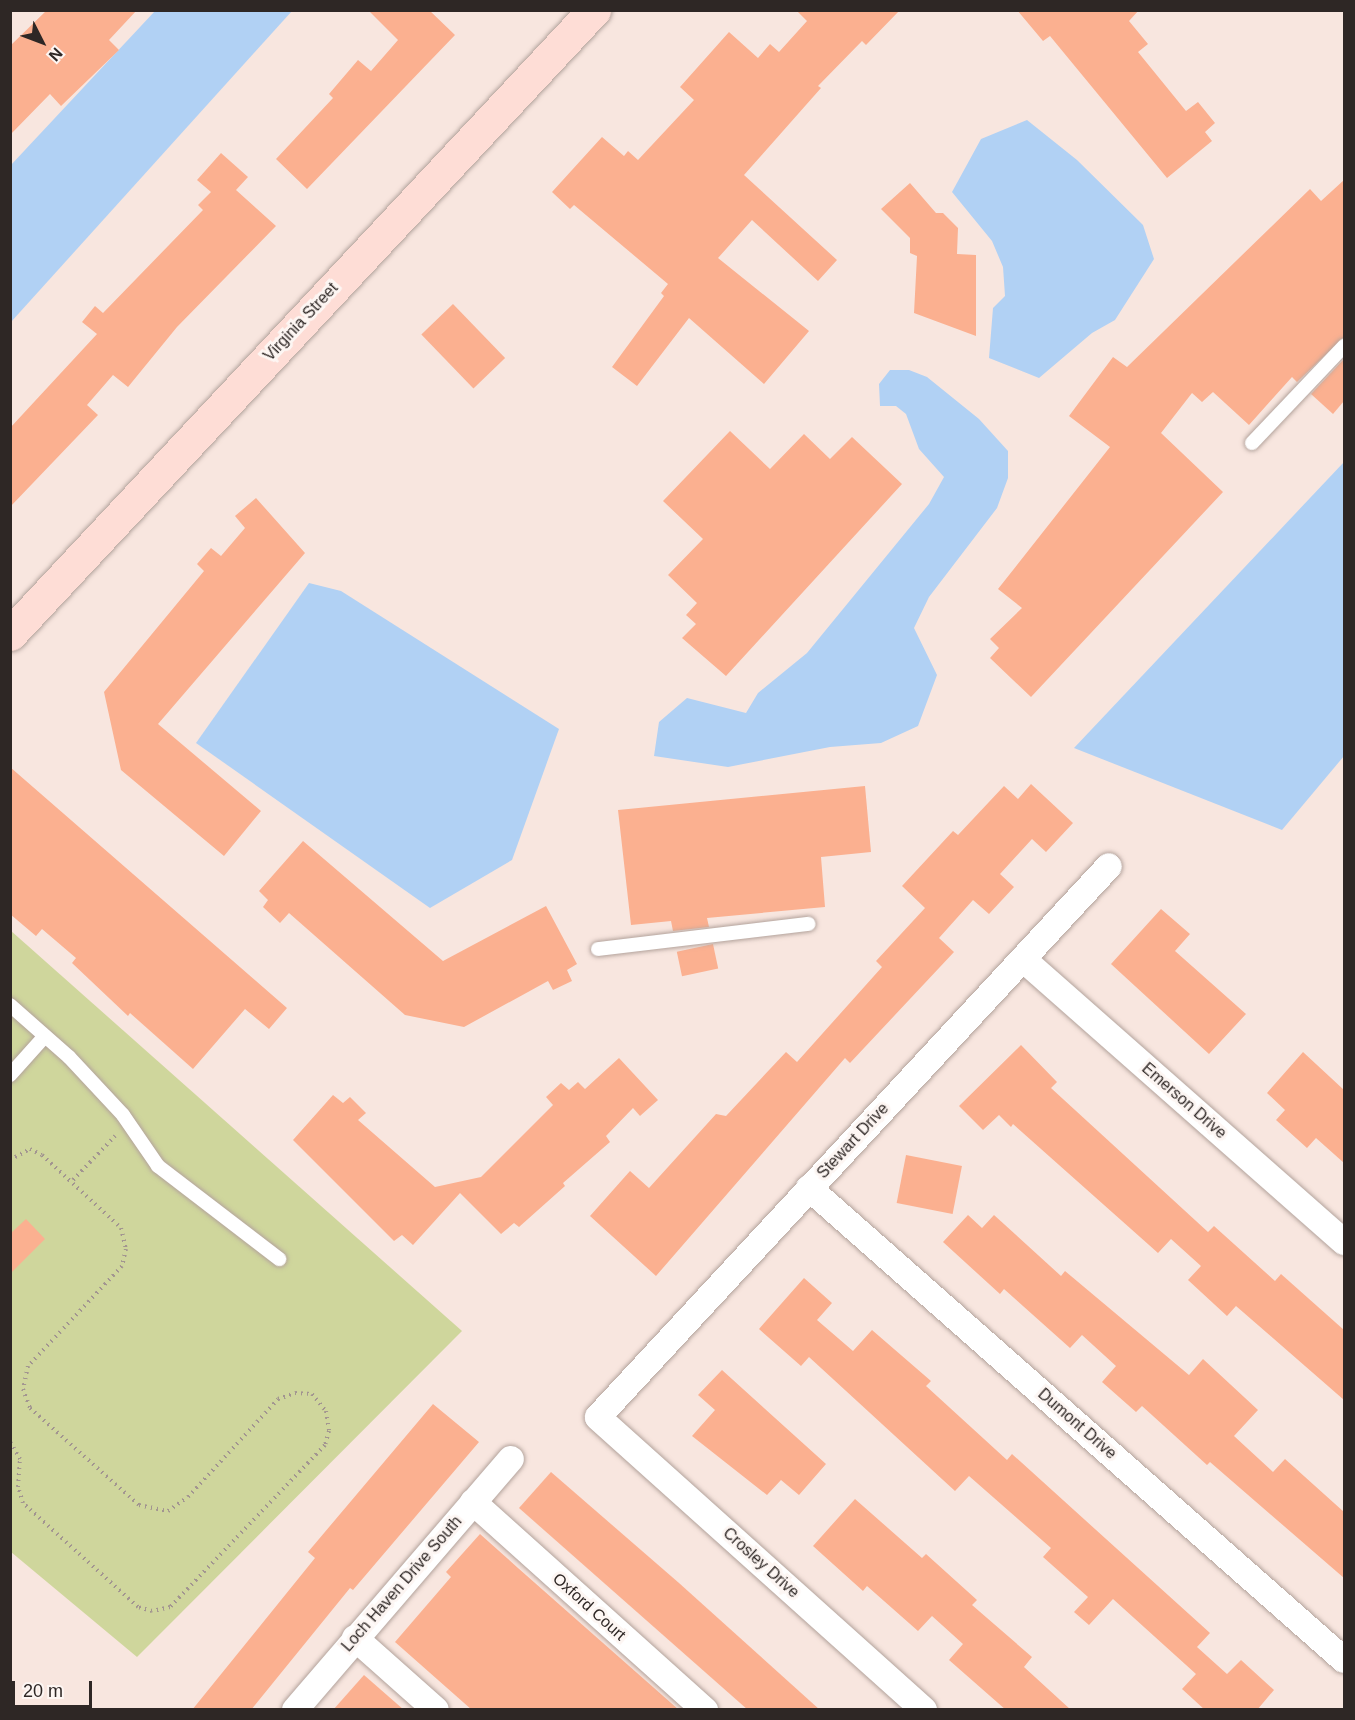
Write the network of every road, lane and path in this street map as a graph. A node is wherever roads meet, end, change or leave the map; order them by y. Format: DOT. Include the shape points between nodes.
graph roads {
  1 [pos="594,10"];
  2 [pos="1344,346"];
  3 [pos="1252,443"];
  4 [pos="10,634"];
  5 [pos="1109,866"];
  6 [pos="809,924"];
  7 [pos="598,949"];
  8 [pos="1023,959"];
  9 [pos="10,1005"];
  10 [pos="45,1036"];
  11 [pos="10,1075"];
  12 [pos="128,1122"];
  13 [pos="10,1160"];
  14 [pos="72,1180"];
  15 [pos="809,1188"];
  16 [pos="1344,1242"];
  17 [pos="279,1259"];
  18 [pos="598,1417"];
  19 [pos="10,1442"];
  20 [pos="511,1459"];
  21 [pos="473,1502"];
  22 [pos="355,1638"];
  23 [pos="1344,1660"];
  24 [pos="295,1710"];
  25 [pos="436,1710"];
  26 [pos="705,1710"];
  27 [pos="924,1710"];
  1 -- 4 [label="street, Virginia Street"];
  2 -- 3 [label="lane"];
  5 -- 8 [label="street, Stewart Drive"];
  6 -- 7 [label="lane"];
  8 -- 15 [label="street, Stewart Drive"];
  8 -- 16 [label="street, Emerson Drive"];
  9 -- 10 [label="lane"];
  10 -- 11 [label="lane"];
  10 -- 12 [label="lane"];
  12 -- 14 [label="path"];
  12 -- 17 [label="lane" via="158,1166"];
  13 -- 14 [label="path" via="30,1149"];
  14 -- 19 [label="path" via="121,1228 126,1249 122,1266 28,1366 23,1389 30,1408 139,1505 168,1511 188,1497 278,1399 295,1393 312,1394 326,1411 329,1431 325,1445 170,1607 152,1611 138,1607 23,1503 18,1486 20,1459"];
  15 -- 18 [label="street, Stewart Drive"];
  15 -- 23 [label="street, Dumont Drive"];
  18 -- 27 [label="street, Crosley Drive"];
  20 -- 21 [label="street, Loch Haven Drive South"];
  21 -- 22 [label="street, Loch Haven Drive South"];
  21 -- 26 [label="street, Oxford Court"];
  22 -- 24 [label="street, Loch Haven Drive South"];
  22 -- 25 [label="street"];
}
